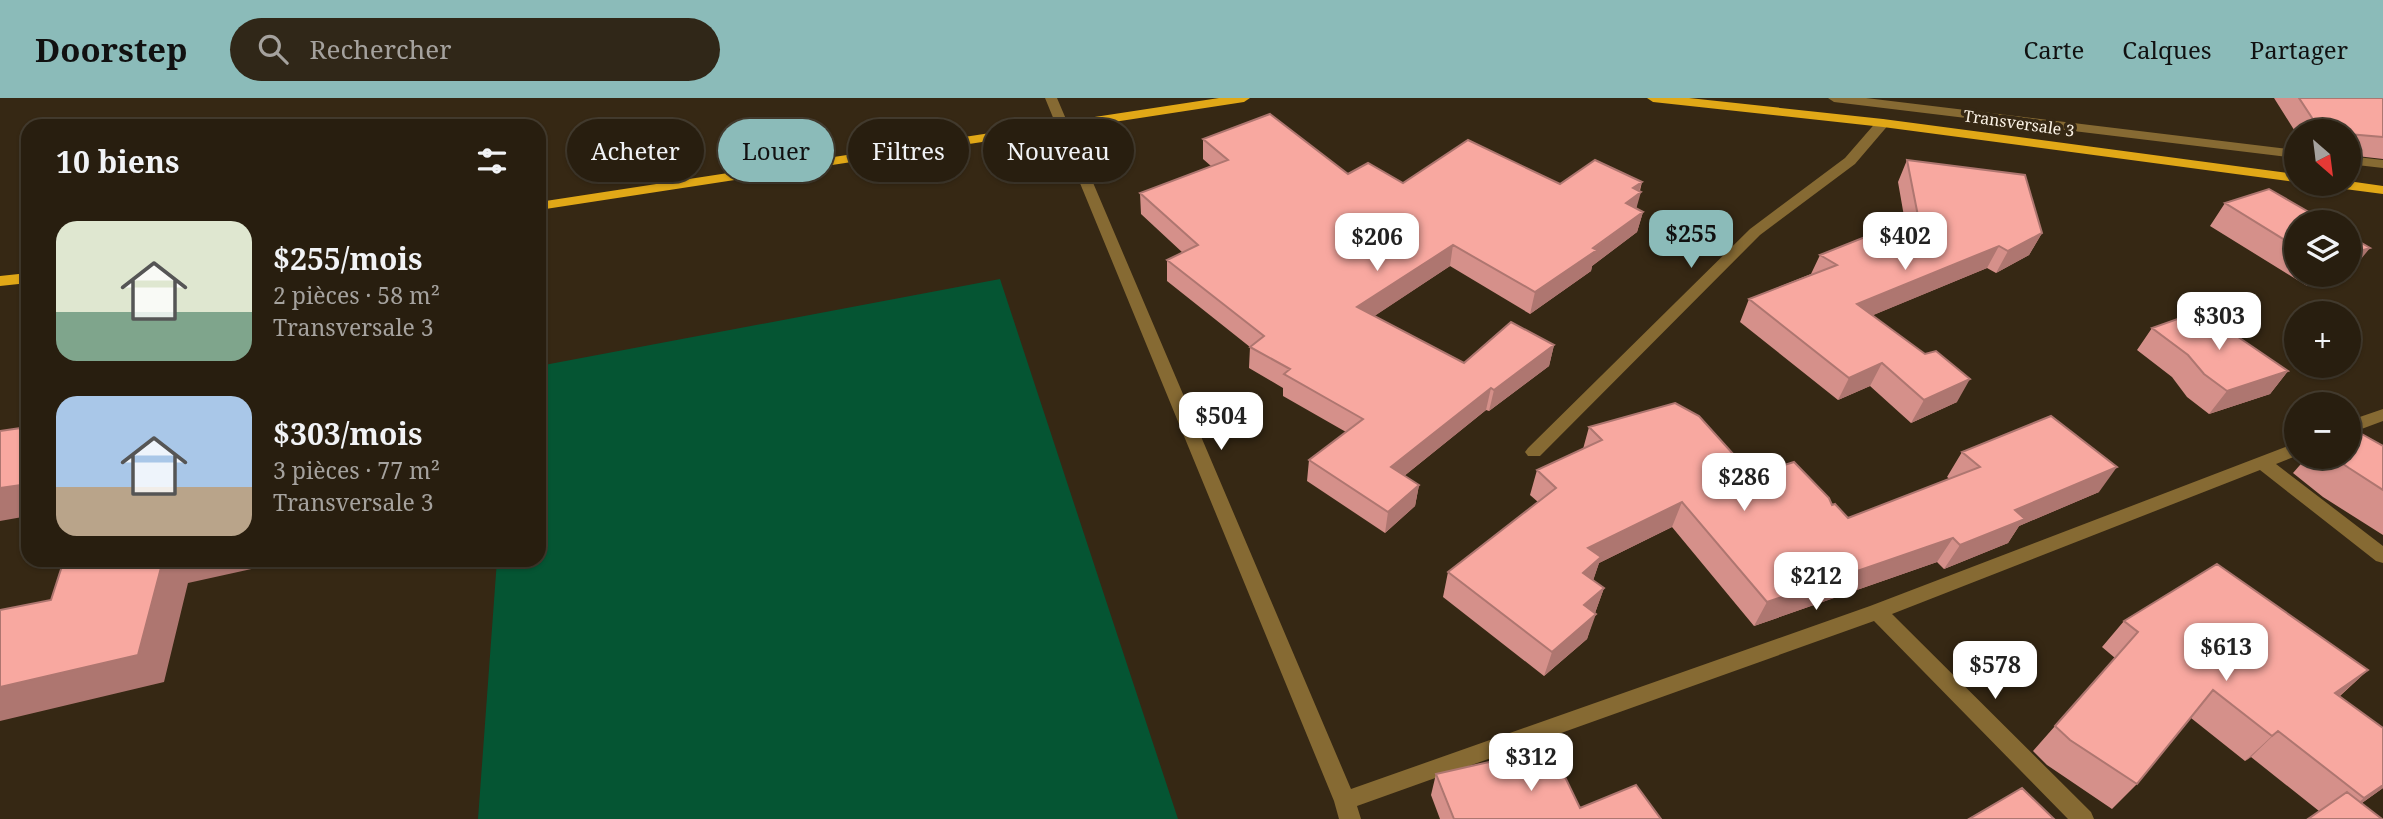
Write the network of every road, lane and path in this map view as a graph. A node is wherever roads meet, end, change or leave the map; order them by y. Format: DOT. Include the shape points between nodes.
graph roads {
  1 [pos="1051,98"];
  2 [pos="1244,98"];
  3 [pos="1653,98"];
  4 [pos="1834,98"];
  5 [pos="1948,105"];
  6 [pos="1061,119"];
  7 [pos="1098,119"];
  8 [pos="1883,123"];
  9 [pos="983,137"];
  10 [pos="2284,152"];
  11 [pos="2361,161"];
  12 [pos="2383,164"];
  13 [pos="2284,176"];
  14 [pos="1087,182"];
  15 [pos="2361,187"];
  16 [pos="2383,190"];
  17 [pos="546,205"];
  18 [pos="21,279"];
  19 [pos="0,281"];
  20 [pos="2383,415"];
  21 [pos="2361,423"];
  22 [pos="1534,452"];
  23 [pos="2284,454"];
  24 [pos="2262,462"];
  25 [pos="2383,556"];
  26 [pos="1877,612"];
  27 [pos="1348,810"];
  28 [pos="2083,819"];
  1 -- 6 [label="street"];
  2 -- 7 [label="main road"];
  3 -- 8 [label="main road, Transversale 3"];
  4 -- 5 [label="street"];
  5 -- 10 [label="street"];
  8 -- 13 [label="main road, Transversale 3"];
  8 -- 22 [label="street" via="1850,161 1755,232"];
  9 -- 17 [label="main road"];
  11 -- 12 [label="street"];
  14 -- 27 [label="street"];
  15 -- 16 [label="main road"];
  18 -- 19 [label="main road"];
  20 -- 21 [label="street"];
  23 -- 24 [label="street"];
  24 -- 25 [label="street"];
  24 -- 26 [label="street"];
  26 -- 27 [label="street"];
  26 -- 28 [label="street"];
}
